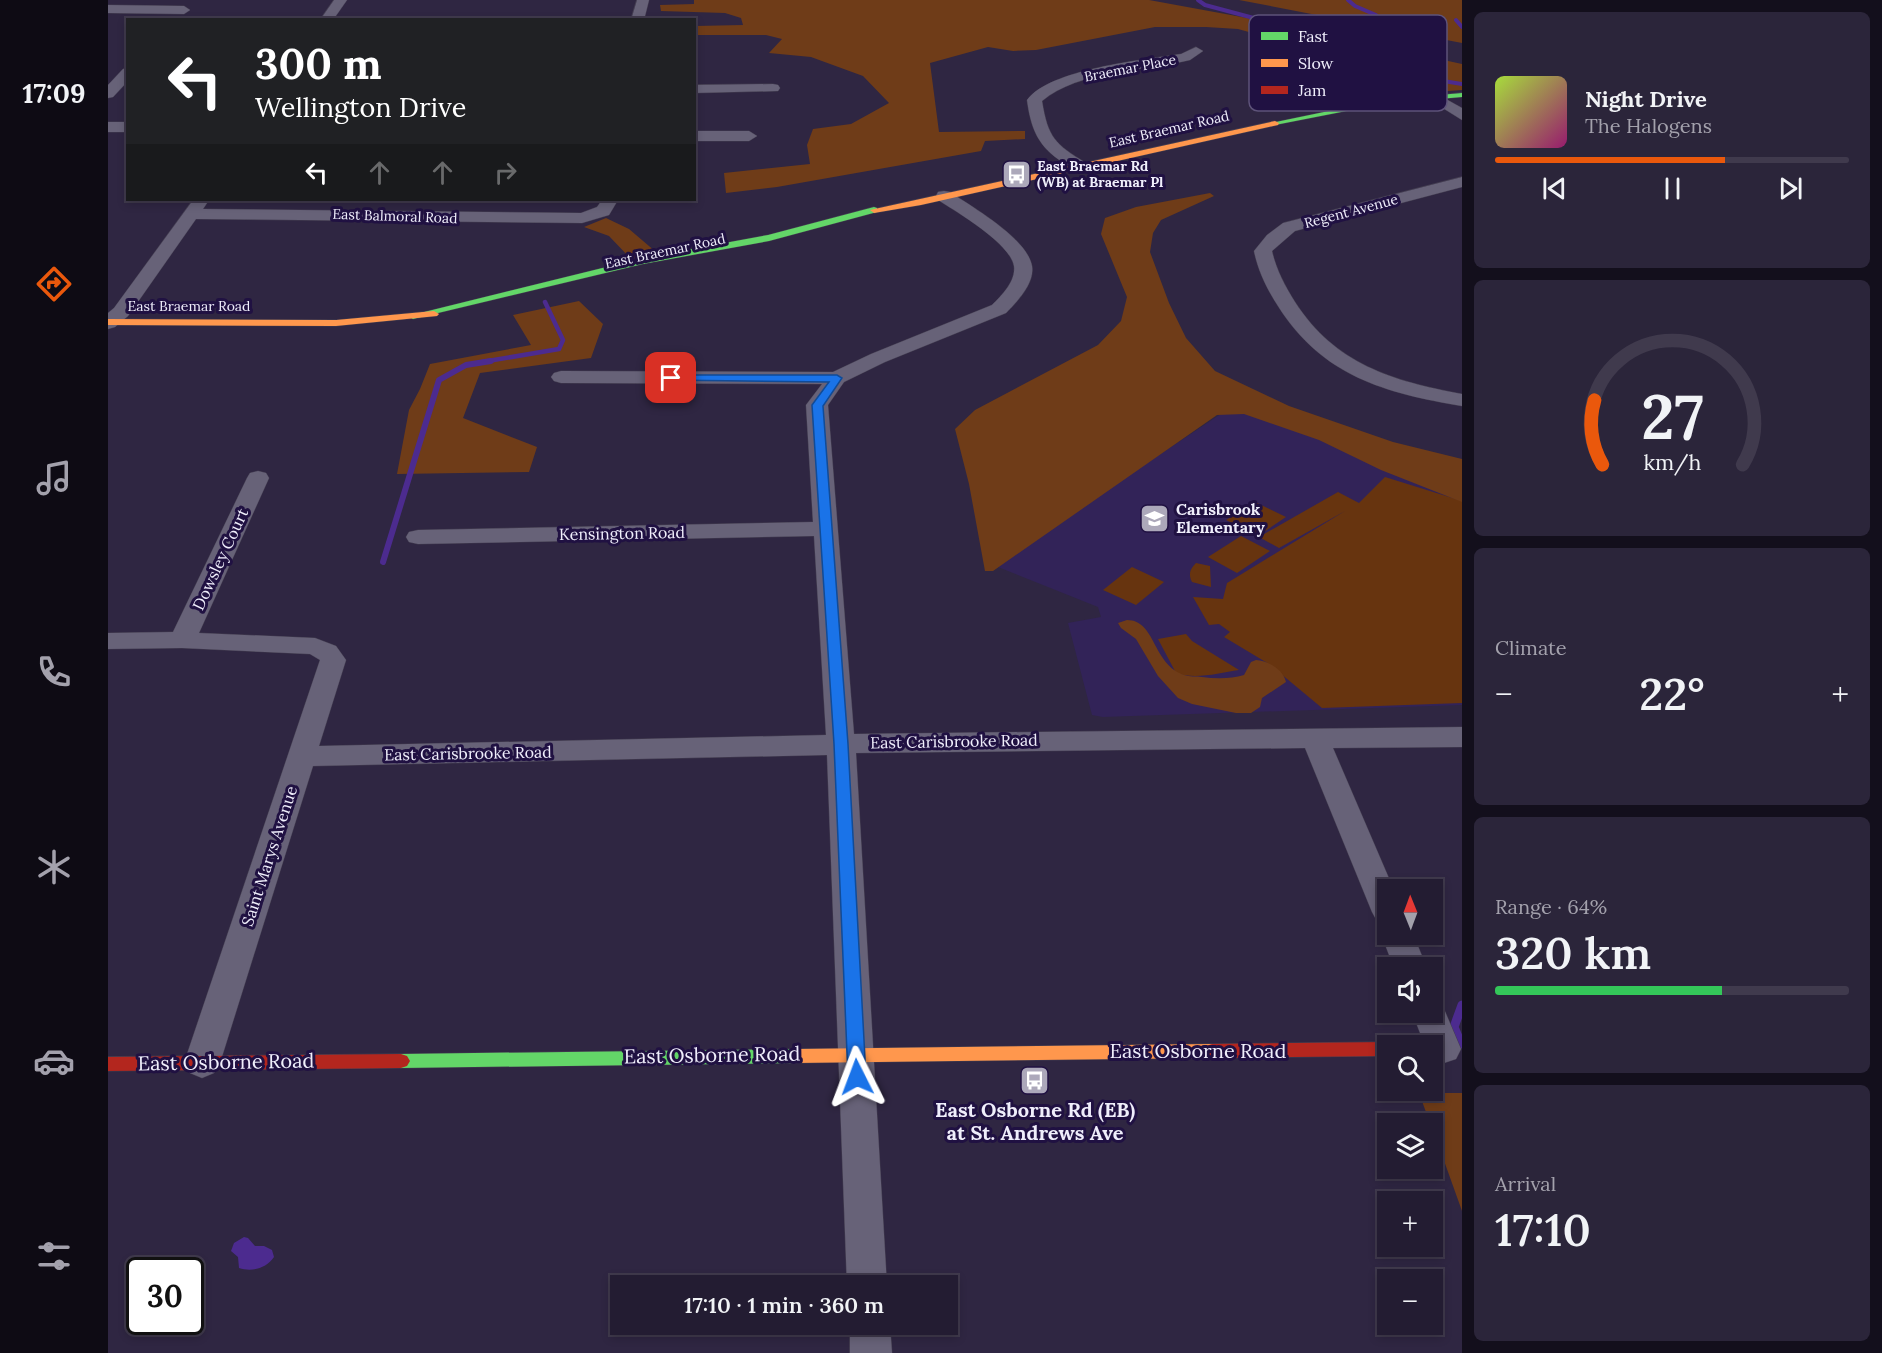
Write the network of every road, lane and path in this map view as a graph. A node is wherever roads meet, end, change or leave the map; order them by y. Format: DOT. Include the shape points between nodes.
graph roads {
  1 [pos="340,0"];
  2 [pos="643,0"];
  3 [pos="108,9"];
  4 [pos="184,10"];
  5 [pos="327,18"];
  6 [pos="638,18"];
  7 [pos="1196,51"];
  8 [pos="126,74"];
  9 [pos="1045,76"];
  10 [pos="1062,82"];
  11 [pos="773,88"];
  12 [pos="696,89"];
  13 [pos="108,94"];
  14 [pos="1462,95"];
  15 [pos="1447,96"];
  16 [pos="1447,105"];
  17 [pos="1327,111"];
  18 [pos="1462,115"];
  19 [pos="108,127"];
  20 [pos="126,127"];
  21 [pos="108,134"];
  22 [pos="126,134"];
  23 [pos="696,136"];
  24 [pos="749,136"];
  25 [pos="1080,166"];
  26 [pos="1462,182"];
  27 [pos="932,199"];
  28 [pos="610,201"];
  29 [pos="197,207"];
  30 [pos="108,322"];
  31 [pos="561,377"];
  32 [pos="837,378"];
  33 [pos="1462,400"];
  34 [pos="258,478"];
  35 [pos="826,529"];
  36 [pos="418,537"];
  37 [pos="182,640"];
  38 [pos="108,641"];
  39 [pos="1462,737"];
  40 [pos="1315,738"];
  41 [pos="841,744"];
  42 [pos="301,756"];
  43 [pos="1377,886"];
  44 [pos="1434,1023"];
  45 [pos="1377,1049"];
  46 [pos="1446,1049"];
  47 [pos="856,1053"];
  48 [pos="202,1063"];
  49 [pos="108,1064"];
  50 [pos="866,1275"];
  51 [pos="870,1335"];
  52 [pos="871,1353"];
  1 -- 5 [label="street"];
  2 -- 6 [label="street"];
  3 -- 4 [label="street"];
  7 -- 10 [label="street, Braemar Place" via="1185,57"];
  8 -- 13 [label="street"];
  9 -- 10 [label="street, Braemar Place"];
  10 -- 25 [label="street, Braemar Place" via="1044,90 1034,100 1037,119 1044,142"];
  11 -- 12 [label="street"];
  14 -- 15 [label="street, East Braemar Road"];
  16 -- 18 [label="street"];
  17 -- 25 [label="street, East Braemar Road"];
  19 -- 20 [label="street"];
  21 -- 22 [label="street"];
  23 -- 24 [label="street"];
  25 -- 27 [label="street, East Braemar Road"];
  26 -- 33 [label="street, Regent Avenue" via="1289,227 1263,251 1266,267 1292,316 1314,343 1344,366 1387,383"];
  27 -- 30 [label="street, East Braemar Road" via="643,261 413,316 336,323"];
  27 -- 32 [label="street" via="995,230 1018,254 1022,278 999,309"];
  28 -- 29 [label="street, East Balmoral Road" via="596,215 582,218 462,218"];
  29 -- 30 [label="street" via="121,312"];
  31 -- 32 [label="street"];
  32 -- 35 [label="street" via="817,405"];
  34 -- 37 [label="street, Dowsley Court"];
  35 -- 36 [label="street, Kensington Road"];
  35 -- 41 [label="street"];
  37 -- 38 [label="street"];
  37 -- 42 [label="street, Saint Marys Avenue" via="315,646 327,652 333,660"];
  39 -- 40 [label="street, East Carisbrooke Road"];
  40 -- 41 [label="street, East Carisbrooke Road"];
  40 -- 43 [label="street"];
  41 -- 42 [label="street, East Carisbrooke Road"];
  41 -- 47 [label="street"];
  42 -- 48 [label="street, Saint Marys Avenue"];
  44 -- 46 [label="street"];
  45 -- 47 [label="street, East Osborne Road"];
  47 -- 48 [label="street, East Osborne Road"];
  47 -- 50 [label="street"];
  48 -- 49 [label="street, East Osborne Road"];
  51 -- 52 [label="street"];
}
